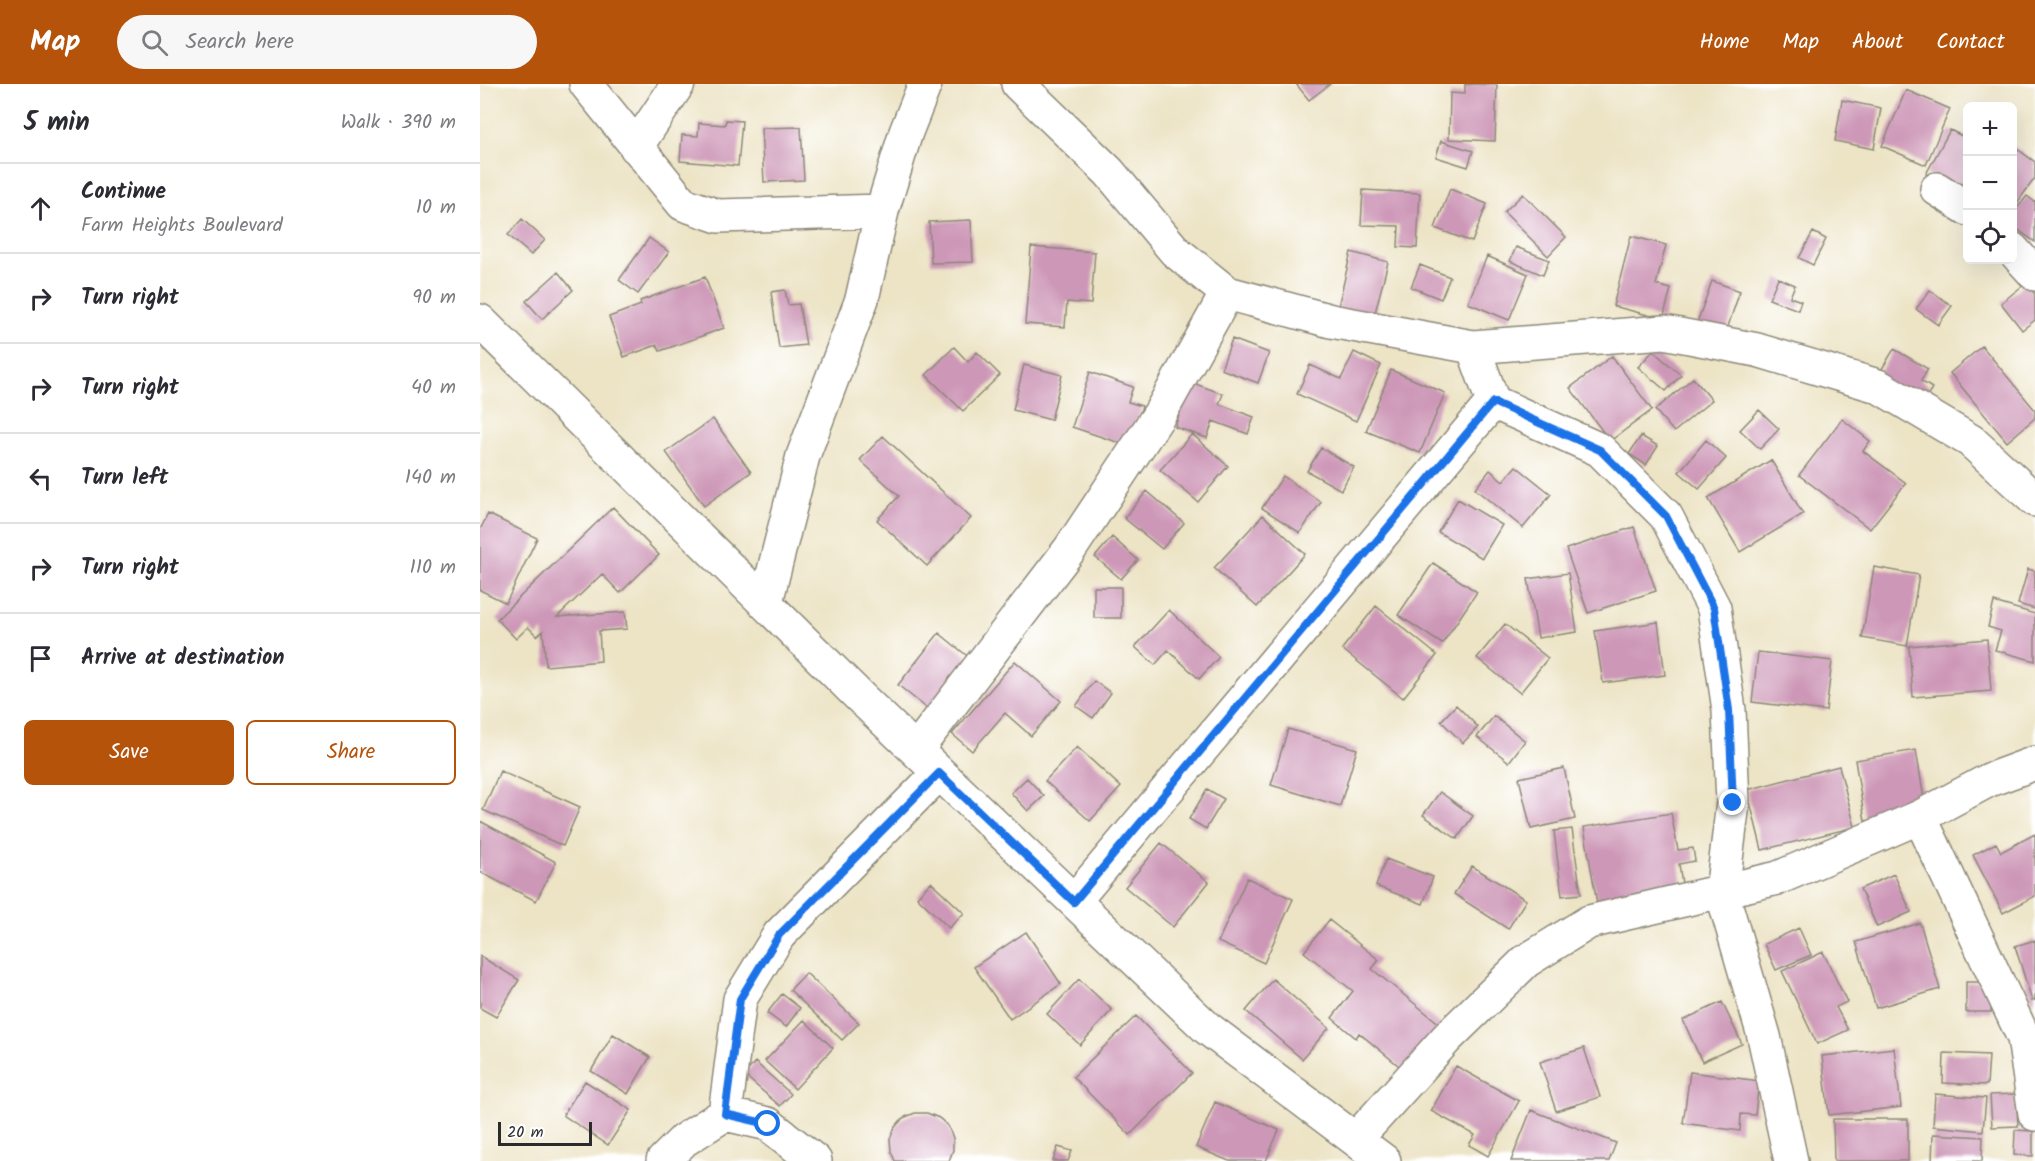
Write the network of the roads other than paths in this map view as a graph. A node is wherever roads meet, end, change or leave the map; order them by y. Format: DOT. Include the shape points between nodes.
graph roads {
  1 [pos="586,84"];
  2 [pos="678,84"];
  3 [pos="925,84"];
  4 [pos="1018,84"];
  5 [pos="636,147"];
  6 [pos="1937,189"];
  7 [pos="1963,207"];
  8 [pos="882,211"];
  9 [pos="2017,254"];
  10 [pos="2035,274"];
  11 [pos="1227,293"];
  12 [pos="480,321"];
  13 [pos="1473,346"];
  14 [pos="1493,402"];
  15 [pos="2035,500"];
  16 [pos="766,602"];
  17 [pos="916,750"];
  18 [pos="2035,763"];
  19 [pos="939,773"];
  20 [pos="1920,817"];
  21 [pos="1722,892"];
  22 [pos="1074,902"];
  23 [pos="725,1114"];
  24 [pos="2035,1114"];
  25 [pos="1356,1139"];
  26 [pos="663,1161"];
  27 [pos="815,1161"];
  28 [pos="1384,1161"];
  29 [pos="1791,1161"];
  1 -- 5 [label="street"];
  2 -- 5 [label="street"];
  3 -- 8 [label="street"];
  4 -- 11 [label="street" via="1109,172 1175,251"];
  5 -- 8 [label="street" via="683,204 718,216"];
  6 -- 7 [label="street"];
  8 -- 16 [label="street" via="862,299 803,456"];
  9 -- 10 [label="street"];
  11 -- 13 [label="street" via="1331,321"];
  11 -- 17 [label="street" via="1159,415 1070,549"];
  12 -- 16 [label="street"];
  13 -- 14 [label="street"];
  13 -- 15 [label="street" via="1664,332 1757,350 1878,386 1971,441"];
  14 -- 21 [label="street" via="1600,450 1666,516 1714,608 1729,710 1733,803"];
  14 -- 22 [label="street"];
  16 -- 17 [label="street"];
  17 -- 19 [label="street"];
  18 -- 20 [label="street" via="1989,780"];
  19 -- 22 [label="street"];
  19 -- 23 [label="street" via="779,935 740,999"];
  20 -- 21 [label="street" via="1778,878"];
  20 -- 24 [label="street" via="2024,1038"];
  21 -- 25 [label="street" via="1589,921 1526,961 1447,1038"];
  21 -- 29 [label="street" via="1764,1036"];
  22 -- 25 [label="street" via="1207,1028"];
  23 -- 26 [label="street" via="684,1140"];
  23 -- 27 [label="street" via="768,1124"];
  25 -- 28 [label="street"];
}
